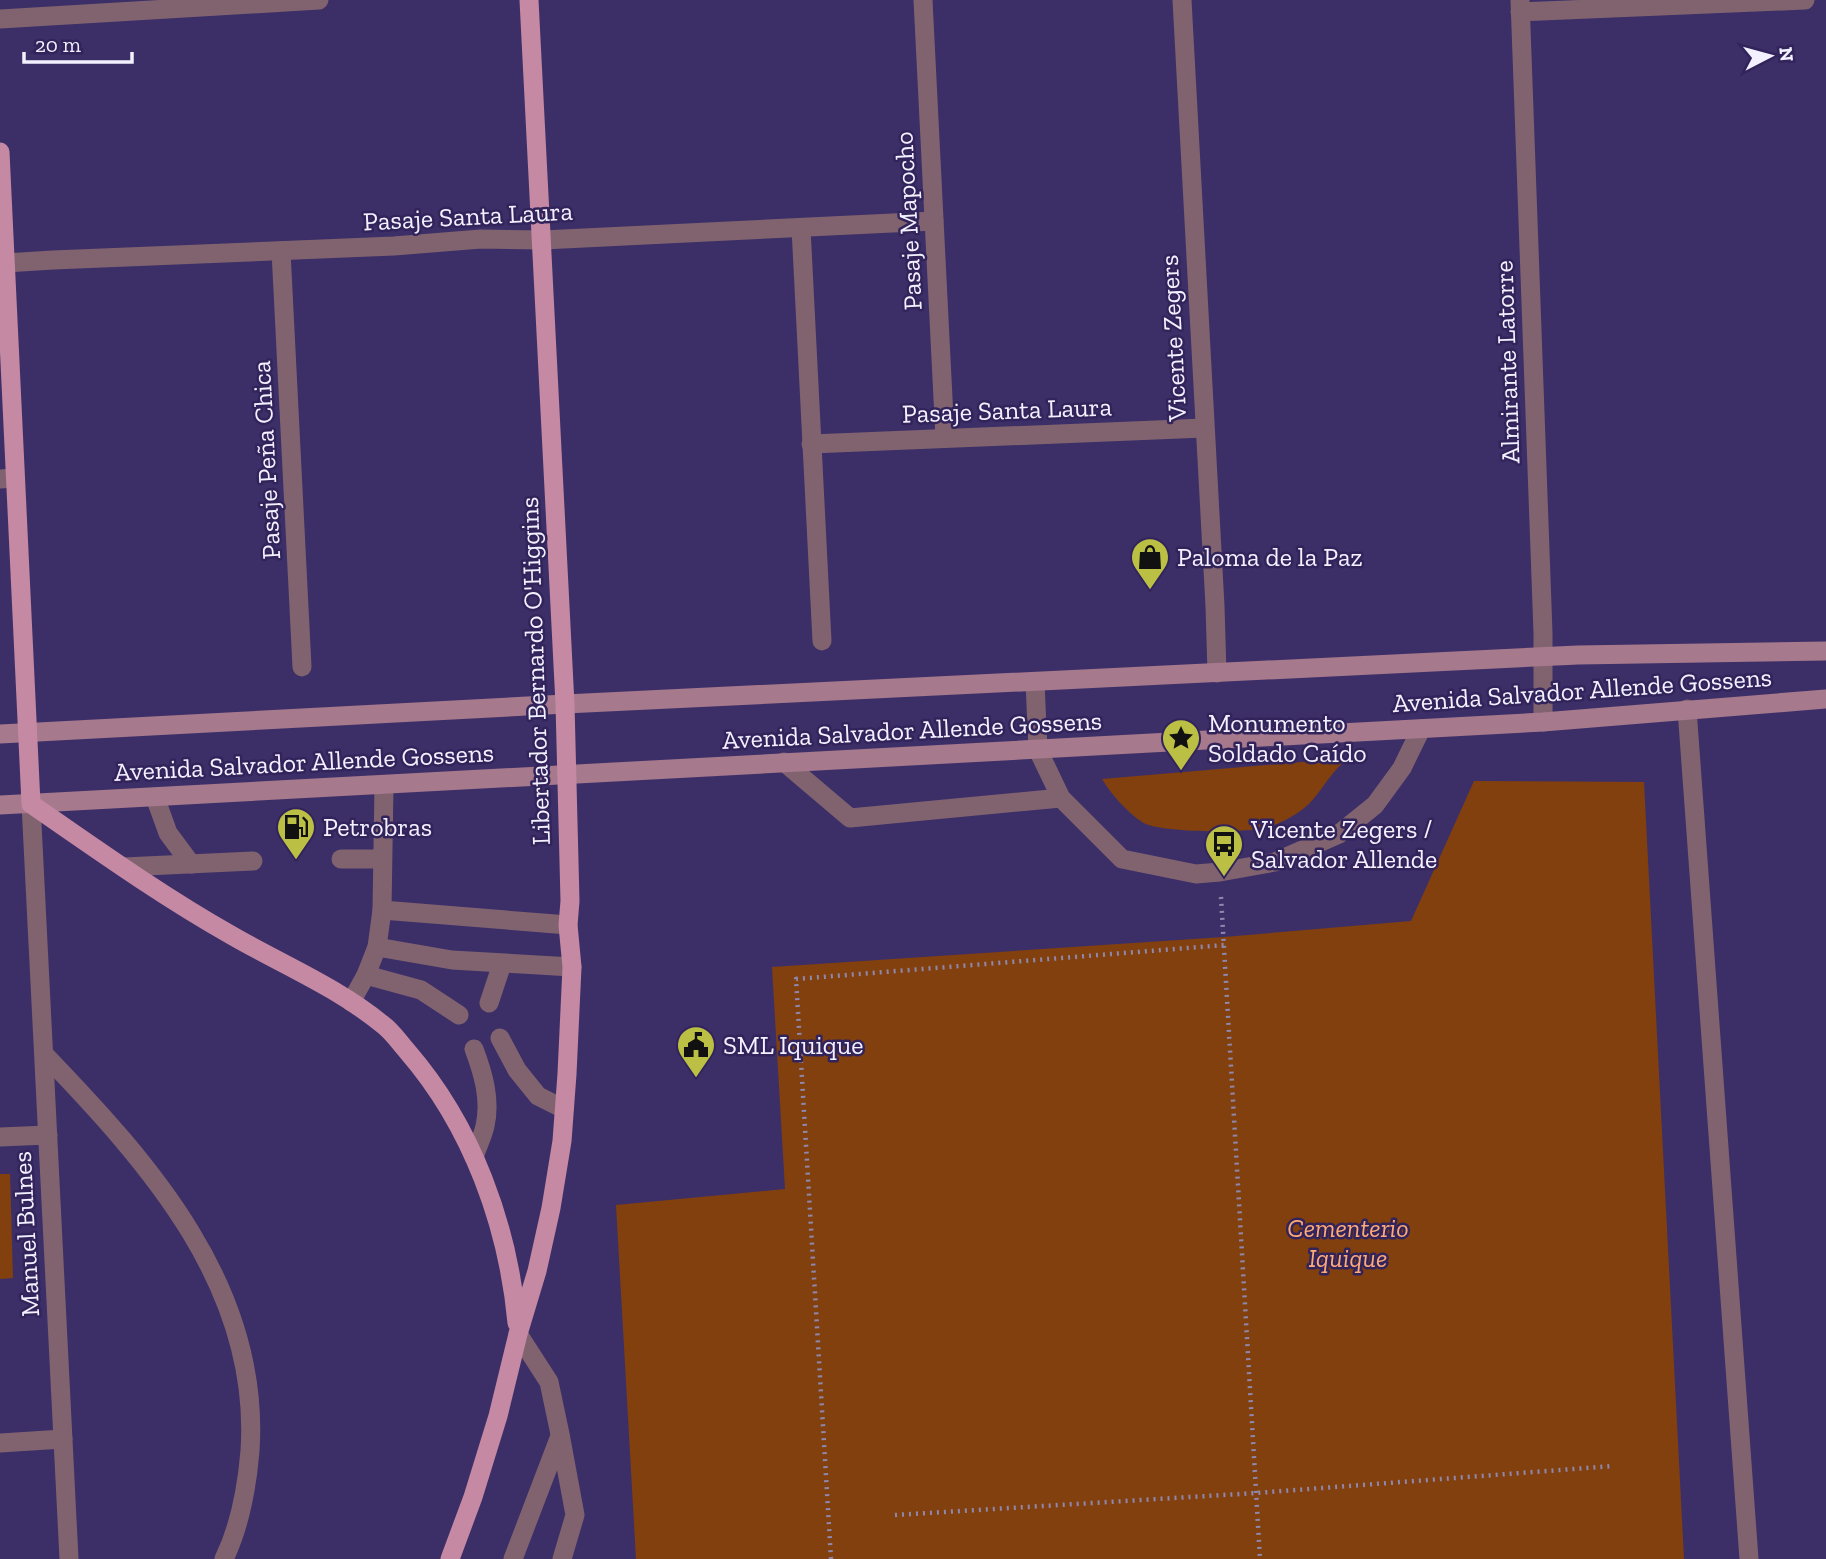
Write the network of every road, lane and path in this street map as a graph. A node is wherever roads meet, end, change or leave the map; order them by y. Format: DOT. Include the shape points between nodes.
graph roads {
  1 [pos="319,0"];
  2 [pos="529,0"];
  3 [pos="923,0"];
  4 [pos="1182,0"];
  5 [pos="1805,0"];
  6 [pos="1520,6"];
  7 [pos="0,19"];
  8 [pos="0,152"];
  9 [pos="934,221"];
  10 [pos="801,228"];
  11 [pos="543,240"];
  12 [pos="281,251"];
  13 [pos="5,264"];
  14 [pos="1204,428"];
  15 [pos="945,438"];
  16 [pos="811,444"];
  17 [pos="8,478"];
  18 [pos="822,641"];
  19 [pos="1826,651"];
  20 [pos="1544,658"];
  21 [pos="302,667"];
  22 [pos="1217,673"];
  23 [pos="1035,682"];
  24 [pos="1826,699"];
  25 [pos="565,704"];
  26 [pos="1687,709"];
  27 [pos="1543,722"];
  28 [pos="1421,729"];
  29 [pos="28,733"];
  30 [pos="0,734"];
  31 [pos="1038,750"];
  32 [pos="784,762"];
  33 [pos="566,774"];
  34 [pos="384,785"];
  35 [pos="155,797"];
  36 [pos="1061,798"];
  37 [pos="0,804"];
  38 [pos="31,804"];
  39 [pos="341,859"];
  40 [pos="382,859"];
  41 [pos="253,861"];
  42 [pos="191,864"];
  43 [pos="124,867"];
  44 [pos="1220,872"];
  45 [pos="382,910"];
  46 [pos="568,925"];
  47 [pos="1225,945"];
  48 [pos="377,947"];
  49 [pos="502,964"];
  50 [pos="572,967"];
  51 [pos="366,975"];
  52 [pos="351,1002"];
  53 [pos="489,1003"];
  54 [pos="459,1015"];
  55 [pos="500,1038"];
  56 [pos="474,1049"];
  57 [pos="44,1054"];
  58 [pos="564,1109"];
  59 [pos="48,1135"];
  60 [pos="0,1137"];
  61 [pos="474,1157"];
  62 [pos="518,1334"];
  63 [pos="560,1434"];
  64 [pos="63,1439"];
  65 [pos="0,1443"];
  66 [pos="1613,1466"];
  67 [pos="1256,1493"];
  68 [pos="895,1515"];
  69 [pos="69,1559"];
  70 [pos="224,1559"];
  71 [pos="450,1559"];
  72 [pos="513,1559"];
  73 [pos="562,1559"];
  74 [pos="831,1559"];
  75 [pos="1260,1559"];
  76 [pos="1749,1559"];
  1 -- 7 [label="street"];
  2 -- 11 [label="main road, Libertador Bernardo O'Higgins"];
  3 -- 9 [label="street, Pasaje Mapocho"];
  4 -- 14 [label="street, Vicente Zegers"];
  5 -- 6 [label="street"];
  6 -- 20 [label="street, Almirante Latorre"];
  8 -- 13 [label="main road, Manuel Bulnes"];
  9 -- 10 [label="street, Pasaje Santa Laura"];
  9 -- 15 [label="street, Pasaje Mapocho"];
  10 -- 11 [label="street, Pasaje Santa Laura"];
  10 -- 16 [label="street"];
  11 -- 12 [label="street, Pasaje Santa Laura" via="481,239"];
  11 -- 25 [label="main road, Libertador Bernardo O'Higgins"];
  12 -- 13 [label="street, Pasaje Santa Laura"];
  12 -- 21 [label="street, Pasaje Peña Chica"];
  13 -- 17 [label="main road, Manuel Bulnes"];
  14 -- 15 [label="street, Pasaje Santa Laura"];
  14 -- 22 [label="street, Vicente Zegers"];
  15 -- 16 [label="street, Pasaje Santa Laura"];
  16 -- 18 [label="street"];
  17 -- 29 [label="main road, Manuel Bulnes"];
  19 -- 20 [label="main road, Avenida Salvador Allende Gossens"];
  20 -- 22 [label="main road, Avenida Salvador Allende Gossens"];
  20 -- 27 [label="street, Almirante Latorre"];
  22 -- 23 [label="main road, Avenida Salvador Allende Gossens"];
  23 -- 25 [label="main road, Avenida Salvador Allende Gossens"];
  23 -- 31 [label="street"];
  24 -- 26 [label="main road, Avenida Salvador Allende Gossens"];
  25 -- 29 [label="main road, Avenida Salvador Allende Gossens"];
  25 -- 33 [label="main road, Libertador Bernardo O'Higgins"];
  26 -- 27 [label="main road, Avenida Salvador Allende Gossens"];
  26 -- 76 [label="street"];
  27 -- 28 [label="main road, Avenida Salvador Allende Gossens"];
  28 -- 31 [label="main road, Avenida Salvador Allende Gossens"];
  28 -- 44 [label="street" via="1402,768 1375,805 1339,834 1275,862"];
  29 -- 30 [label="main road, Avenida Salvador Allende Gossens"];
  29 -- 38 [label="main road, Manuel Bulnes"];
  31 -- 32 [label="main road, Avenida Salvador Allende Gossens"];
  31 -- 36 [label="street"];
  32 -- 33 [label="main road, Avenida Salvador Allende Gossens"];
  32 -- 36 [label="street" via="850,818"];
  33 -- 34 [label="main road, Avenida Salvador Allende Gossens"];
  33 -- 46 [label="main road, Libertador Bernardo O'Higgins"];
  34 -- 35 [label="main road, Avenida Salvador Allende Gossens"];
  34 -- 40 [label="street"];
  35 -- 38 [label="main road, Avenida Salvador Allende Gossens"];
  35 -- 42 [label="street" via="168,833"];
  36 -- 44 [label="street" via="1122,859 1196,874"];
  37 -- 38 [label="main road, Avenida Salvador Allende Gossens"];
  38 -- 43 [label="main road, Libertador Bernardo O'Higgins"];
  38 -- 57 [label="street, Manuel Bulnes"];
  39 -- 40 [label="street"];
  40 -- 45 [label="street"];
  41 -- 42 [label="street"];
  42 -- 43 [label="street"];
  43 -- 52 [label="main road, Libertador Bernardo O'Higgins" via="228,934"];
  44 -- 47 [label="path"];
  45 -- 46 [label="street"];
  45 -- 48 [label="street"];
  46 -- 50 [label="main road, Libertador Bernardo O'Higgins"];
  47 -- 67 [label="path"];
  47 -- 74 [label="path" via="796,979"];
  48 -- 49 [label="street"];
  48 -- 51 [label="street"];
  49 -- 50 [label="street"];
  49 -- 53 [label="street"];
  50 -- 58 [label="main road, Libertador Bernardo O'Higgins"];
  51 -- 52 [label="street"];
  51 -- 54 [label="street" via="421,990"];
  52 -- 61 [label="main road, Libertador Bernardo O'Higgins" via="384,1024 422,1069"];
  55 -- 58 [label="street" via="538,1096"];
  56 -- 61 [label="street" via="486,1098 485,1126"];
  57 -- 59 [label="street, Manuel Bulnes"];
  57 -- 70 [label="street" via="123,1138 159,1185 230,1308 249,1390 251,1433 240,1514"];
  58 -- 62 [label="main road, Libertador Bernardo O'Higgins" via="551,1208"];
  59 -- 60 [label="street"];
  59 -- 64 [label="street, Manuel Bulnes"];
  61 -- 62 [label="main road, Libertador Bernardo O'Higgins" via="506,1254"];
  62 -- 63 [label="street" via="549,1382"];
  62 -- 71 [label="main road, Libertador Bernardo O'Higgins" via="498,1416"];
  63 -- 72 [label="street"];
  63 -- 73 [label="street" via="575,1515"];
  64 -- 65 [label="street"];
  64 -- 69 [label="street, Manuel Bulnes"];
  66 -- 67 [label="path"];
  67 -- 68 [label="path"];
  67 -- 75 [label="path"];
}
